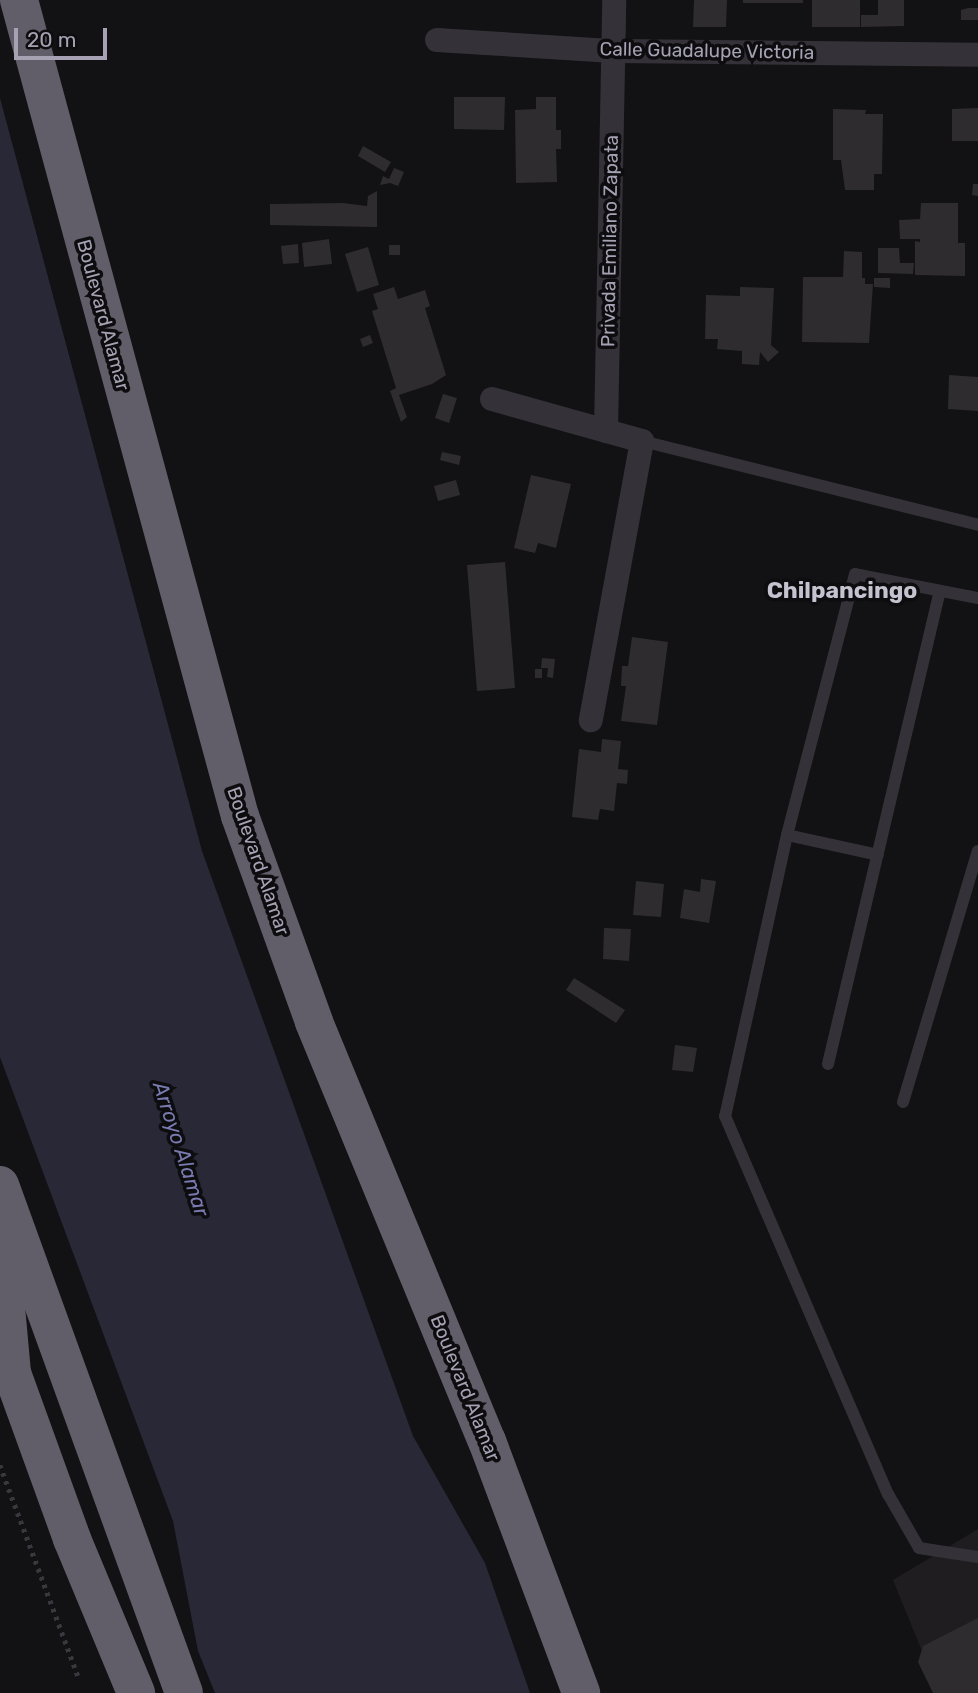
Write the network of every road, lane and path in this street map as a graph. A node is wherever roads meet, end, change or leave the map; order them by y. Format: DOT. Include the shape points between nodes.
graph roads {
  1 [pos="19,0"];
  2 [pos="45,0"];
  3 [pos="614,0"];
  4 [pos="437,40"];
  5 [pos="614,51"];
  6 [pos="978,55"];
  7 [pos="46,111"];
  8 [pos="492,399"];
  9 [pos="606,431"];
  10 [pos="642,441"];
  11 [pos="978,525"];
  12 [pos="940,592"];
  13 [pos="978,598"];
  14 [pos="590,720"];
  15 [pos="787,835"];
  16 [pos="978,851"];
  17 [pos="878,855"];
  18 [pos="828,1064"];
  19 [pos="903,1102"];
  20 [pos="0,1185"];
  21 [pos="0,1241"];
  22 [pos="0,1465"];
  23 [pos="978,1557"];
  24 [pos="78,1676"];
  25 [pos="136,1693"];
  26 [pos="184,1693"];
  27 [pos="581,1693"];
  1 -- 7 [label="highway, Boulevard Alamar"];
  2 -- 7 [label="highway"];
  3 -- 5 [label="street, Privada Emiliano Zapata"];
  4 -- 5 [label="street, Calle Guadalupe Victoria"];
  5 -- 6 [label="street, Calle Guadalupe Victoria"];
  5 -- 9 [label="street, Privada Emiliano Zapata"];
  7 -- 27 [label="highway, Boulevard Alamar" via="240,816 314,1022 487,1441"];
  8 -- 9 [label="street"];
  9 -- 10 [label="street"];
  10 -- 11 [label="lane"];
  10 -- 14 [label="street"];
  12 -- 13 [label="lane"];
  12 -- 15 [label="lane" via="855,574"];
  12 -- 17 [label="lane"];
  15 -- 17 [label="lane"];
  15 -- 23 [label="lane" via="725,1116 888,1494 919,1548"];
  16 -- 19 [label="lane"];
  17 -- 18 [label="lane"];
  20 -- 26 [label="highway"];
  21 -- 25 [label="highway" via="12,1373 72,1539"];
  22 -- 24 [label="path"];
}
